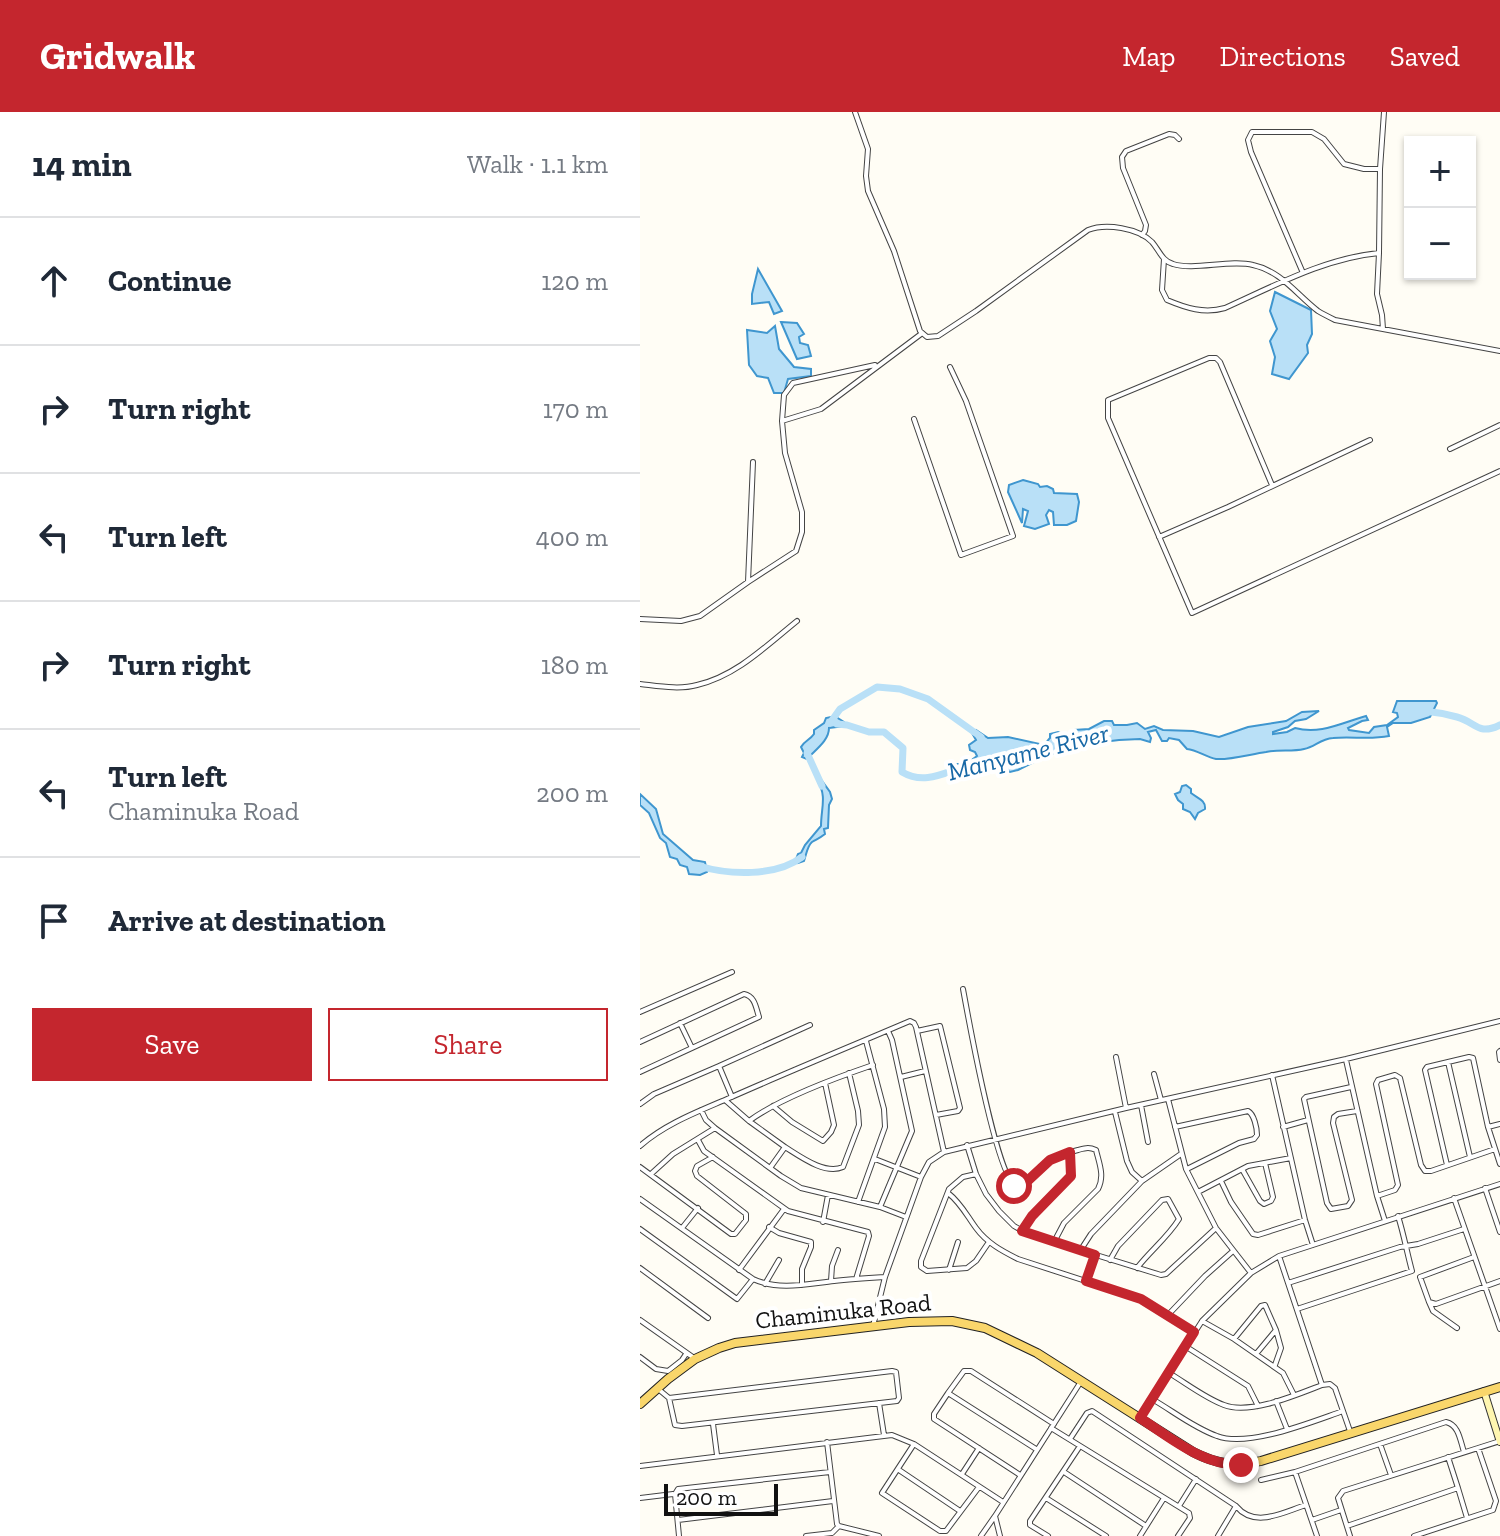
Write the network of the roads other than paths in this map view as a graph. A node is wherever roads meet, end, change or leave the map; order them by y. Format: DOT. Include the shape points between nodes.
graph roads {
  1 [pos="855,112"];
  2 [pos="1384,112"];
  3 [pos="1179,139"];
  4 [pos="1380,169"];
  5 [pos="1142,235"];
  6 [pos="1379,253"];
  7 [pos="1164,259"];
  8 [pos="1303,273"];
  9 [pos="1285,281"];
  10 [pos="1383,329"];
  11 [pos="921,334"];
  12 [pos="1500,351"];
  13 [pos="878,365"];
  14 [pos="950,367"];
  15 [pos="914,419"];
  16 [pos="782,421"];
  17 [pos="1500,425"];
  18 [pos="1370,440"];
  19 [pos="1450,449"];
  20 [pos="753,462"];
  21 [pos="1500,471"];
  22 [pos="1272,485"];
  23 [pos="1159,537"];
  24 [pos="748,582"];
  25 [pos="640,619"];
  26 [pos="797,621"];
  27 [pos="640,684"];
  28 [pos="732,972"];
  29 [pos="963,989"];
  30 [pos="640,1012"];
  31 [pos="1500,1021"];
  32 [pos="680,1023"];
  33 [pos="810,1025"];
  34 [pos="888,1031"];
  35 [pos="917,1031"];
  36 [pos="866,1041"];
  37 [pos="640,1042"];
  38 [pos="692,1048"];
  39 [pos="1500,1051"];
  40 [pos="1116,1057"];
  41 [pos="1346,1059"];
  42 [pos="1500,1060"];
  43 [pos="1448,1062"];
  44 [pos="873,1065"];
  45 [pos="719,1066"];
  46 [pos="925,1071"];
  47 [pos="640,1072"];
  48 [pos="849,1073"];
  49 [pos="1154,1074"];
  50 [pos="1272,1075"];
  51 [pos="901,1077"];
  52 [pos="825,1083"];
  53 [pos="1351,1087"];
  54 [pos="732,1097"];
  55 [pos="1168,1099"];
  56 [pos="725,1100"];
  57 [pos="1161,1100"];
  58 [pos="640,1104"];
  59 [pos="1141,1105"];
  60 [pos="773,1106"];
  61 [pos="1126,1108"];
  62 [pos="701,1110"];
  63 [pos="1357,1111"];
  64 [pos="1115,1112"];
  65 [pos="936,1115"];
  66 [pos="1308,1120"];
  67 [pos="749,1121"];
  68 [pos="1500,1124"];
  69 [pos="1175,1127"];
  70 [pos="1283,1127"];
  71 [pos="1488,1127"];
  72 [pos="715,1128"];
  73 [pos="997,1139"];
  74 [pos="698,1140"];
  75 [pos="1148,1142"];
  76 [pos="967,1145"];
  77 [pos="640,1146"];
  78 [pos="785,1147"];
  79 [pos="1495,1149"];
  80 [pos="944,1152"];
  81 [pos="1070,1152"];
  82 [pos="1181,1154"];
  83 [pos="713,1157"];
  84 [pos="1470,1157"];
  85 [pos="874,1158"];
  86 [pos="1291,1158"];
  87 [pos="1265,1163"];
  88 [pos="1500,1164"];
  89 [pos="1447,1165"];
  90 [pos="640,1167"];
  91 [pos="770,1168"];
  92 [pos="897,1168"];
  93 [pos="1186,1169"];
  94 [pos="1242,1169"];
  95 [pos="651,1174"];
  96 [pos="976,1174"];
  97 [pos="921,1177"];
  98 [pos="1142,1181"];
  99 [pos="1221,1181"];
  100 [pos="1500,1184"];
  101 [pos="1485,1188"];
  102 [pos="1198,1192"];
  103 [pos="948,1193"];
  104 [pos="828,1195"];
  105 [pos="1377,1196"];
  106 [pos="1454,1198"];
  107 [pos="640,1199"];
  108 [pos="858,1202"];
  109 [pos="880,1207"];
  110 [pos="698,1208"];
  111 [pos="784,1209"];
  112 [pos="1398,1216"];
  113 [pos="906,1217"];
  114 [pos="1498,1218"];
  115 [pos="1305,1220"];
  116 [pos="1385,1221"];
  117 [pos="823,1222"];
  118 [pos="769,1227"];
  119 [pos="1216,1228"];
  120 [pos="640,1229"];
  121 [pos="682,1229"];
  122 [pos="1464,1229"];
  123 [pos="1022,1231"];
  124 [pos="1500,1232"];
  125 [pos="958,1242"];
  126 [pos="989,1242"];
  127 [pos="1054,1242"];
  128 [pos="1313,1245"];
  129 [pos="1407,1245"];
  130 [pos="838,1250"];
  131 [pos="1080,1251"];
  132 [pos="1233,1251"];
  133 [pos="1095,1255"];
  134 [pos="1279,1256"];
  135 [pos="1474,1257"];
  136 [pos="779,1260"];
  137 [pos="1110,1260"];
  138 [pos="640,1268"];
  139 [pos="1137,1269"];
  140 [pos="739,1270"];
  141 [pos="949,1270"];
  142 [pos="1251,1273"];
  143 [pos="885,1277"];
  144 [pos="753,1279"];
  145 [pos="856,1279"];
  146 [pos="831,1281"];
  147 [pos="1086,1281"];
  148 [pos="1500,1281"];
  149 [pos="1288,1283"];
  150 [pos="765,1284"];
  151 [pos="802,1285"];
  152 [pos="1485,1286"];
  153 [pos="1429,1302"];
  154 [pos="1297,1309"];
  155 [pos="1168,1315"];
  156 [pos="708,1318"];
  157 [pos="640,1320"];
  158 [pos="1202,1321"];
  159 [pos="873,1326"];
  160 [pos="1457,1328"];
  161 [pos="1500,1329"];
  162 [pos="1276,1330"];
  163 [pos="1194,1332"];
  164 [pos="1234,1339"];
  165 [pos="1185,1346"];
  166 [pos="1256,1354"];
  167 [pos="690,1356"];
  168 [pos="640,1357"];
  169 [pos="1275,1366"];
  170 [pos="1169,1373"];
  171 [pos="1081,1381"];
  172 [pos="1322,1385"];
  173 [pos="1500,1387"];
  174 [pos="657,1388"];
  175 [pos="1484,1391"];
  176 [pos="948,1393"];
  177 [pos="1294,1395"];
  178 [pos="669,1398"];
  179 [pos="1151,1398"];
  180 [pos="1276,1400"];
  181 [pos="879,1403"];
  182 [pos="640,1404"];
  183 [pos="1258,1406"];
  184 [pos="1343,1411"];
  185 [pos="1140,1418"];
  186 [pos="713,1424"];
  187 [pos="1053,1426"];
  188 [pos="1287,1429"];
  189 [pos="1351,1434"];
  190 [pos="884,1435"];
  191 [pos="1070,1439"];
  192 [pos="827,1442"];
  193 [pos="1500,1442"];
  194 [pos="914,1444"];
  195 [pos="1380,1444"];
  196 [pos="1080,1446"];
  197 [pos="979,1448"];
  198 [pos="1478,1448"];
  199 [pos="1036,1449"];
  200 [pos="1464,1452"];
  201 [pos="717,1455"];
  202 [pos="1448,1457"];
  203 [pos="640,1466"];
  204 [pos="899,1470"];
  205 [pos="830,1472"];
  206 [pos="1064,1472"];
  207 [pos="1295,1472"];
  208 [pos="962,1474"];
  209 [pos="1020,1475"];
  210 [pos="1391,1475"];
  211 [pos="1196,1479"];
  212 [pos="1261,1480"];
  213 [pos="979,1487"];
  214 [pos="1458,1488"];
  215 [pos="675,1494"];
  216 [pos="640,1498"];
  217 [pos="1046,1498"];
  218 [pos="1164,1498"];
  219 [pos="833,1501"];
  220 [pos="1003,1502"];
  221 [pos="1306,1505"];
  222 [pos="1179,1506"];
  223 [pos="1236,1506"];
  224 [pos="1341,1510"];
  225 [pos="960,1511"];
  226 [pos="995,1516"];
  227 [pos="1467,1518"];
  228 [pos="678,1520"];
  229 [pos="1312,1520"];
  230 [pos="839,1526"];
  231 [pos="1146,1526"];
  232 [pos="1347,1526"];
  233 [pos="679,1536"];
  234 [pos="806,1536"];
  235 [pos="879,1536"];
  236 [pos="981,1536"];
  237 [pos="1000,1536"];
  238 [pos="1048,1536"];
  239 [pos="1106,1536"];
  240 [pos="1140,1536"];
  241 [pos="1178,1536"];
  242 [pos="1218,1536"];
  243 [pos="1316,1536"];
  244 [pos="1350,1536"];
  245 [pos="1414,1536"];
  1 -- 11 [label="street" via="868,149 868,191"];
  2 -- 4 [label="street"];
  3 -- 5 [label="street" via="1169,134 1122,157 1146,225"];
  4 -- 6 [label="street"];
  4 -- 8 [label="street" via="1344,164 1312,132 1252,132 1251,152"];
  5 -- 7 [label="street"];
  5 -- 11 [label="street" via="1108,226 1088,230 938,336"];
  6 -- 8 [label="street"];
  6 -- 10 [label="street" via="1377,294"];
  7 -- 9 [label="street" via="1175,265 1250,264"];
  7 -- 9 [label="street" via="1162,290 1167,300 1204,311 1225,308"];
  8 -- 9 [label="street"];
  9 -- 10 [label="street" via="1335,320"];
  10 -- 12 [label="street"];
  11 -- 13 [label="street"];
  13 -- 16 [label="street" via="821,409"];
  13 -- 16 [label="street" via="793,383 784,395"];
  14 -- 15 [label="street" via="1013,536 961,555"];
  16 -- 24 [label="street" via="802,532 796,551"];
  17 -- 19 [label="street"];
  18 -- 22 [label="street"];
  20 -- 24 [label="street"];
  21 -- 23 [label="street" via="1192,613"];
  22 -- 23 [label="street"];
  22 -- 23 [label="street" via="1216,358 1108,400 1108,418"];
  24 -- 25 [label="street" via="700,616 681,621"];
  26 -- 27 [label="street" via="722,676 696,686"];
  28 -- 30 [label="street"];
  29 -- 73 [label="street"];
  31 -- 41 [label="street"];
  32 -- 37 [label="street"];
  32 -- 38 [label="street"];
  32 -- 38 [label="street" via="744,994 754,1001 759,1017"];
  33 -- 45 [label="street"];
  34 -- 35 [label="street" via="910,1021"];
  34 -- 36 [label="street"];
  34 -- 51 [label="street"];
  35 -- 46 [label="street"];
  35 -- 65 [label="street" via="940,1026 960,1108"];
  36 -- 44 [label="street"];
  36 -- 54 [label="street"];
  38 -- 47 [label="street"];
  39 -- 42 [label="street"];
  40 -- 61 [label="street"];
  41 -- 50 [label="street"];
  41 -- 53 [label="street"];
  43 -- 71 [label="street" via="1473,1058"];
  43 -- 84 [label="street"];
  43 -- 89 [label="street" via="1425,1070"];
  44 -- 48 [label="street"];
  44 -- 85 [label="street" via="885,1122"];
  45 -- 54 [label="street"];
  45 -- 58 [label="street"];
  46 -- 51 [label="street"];
  46 -- 65 [label="street"];
  48 -- 52 [label="street"];
  48 -- 78 [label="street" via="859,1125 843,1167 808,1162"];
  49 -- 57 [label="street"];
  50 -- 55 [label="street"];
  50 -- 70 [label="street"];
  51 -- 92 [label="street" via="912,1131"];
  52 -- 60 [label="street"];
  52 -- 60 [label="street" via="834,1125 823,1141"];
  53 -- 63 [label="street"];
  53 -- 66 [label="street" via="1305,1098"];
  54 -- 56 [label="street"];
  55 -- 57 [label="street"];
  55 -- 69 [label="street"];
  56 -- 62 [label="street"];
  56 -- 67 [label="street"];
  57 -- 59 [label="street"];
  59 -- 61 [label="street"];
  59 -- 75 [label="street"];
  60 -- 67 [label="street"];
  61 -- 64 [label="street"];
  62 -- 72 [label="street"];
  62 -- 77 [label="street" via="655,1132"];
  63 -- 66 [label="street" via="1333,1120 1352,1200 1334,1210 1327,1203"];
  63 -- 105 [label="street"];
  64 -- 73 [label="street"];
  64 -- 98 [label="street" via="1127,1161"];
  65 -- 80 [label="street"];
  66 -- 70 [label="street"];
  67 -- 78 [label="street"];
  68 -- 71 [label="street"];
  69 -- 82 [label="street"];
  69 -- 93 [label="street" via="1248,1111 1258,1133"];
  70 -- 86 [label="street"];
  71 -- 79 [label="street"];
  72 -- 74 [label="street"];
  72 -- 91 [label="street"];
  73 -- 76 [label="street"];
  73 -- 81 [label="street" via="1004,1169 1017,1187 1050,1160"];
  74 -- 83 [label="street"];
  74 -- 95 [label="street"];
  76 -- 80 [label="street"];
  76 -- 96 [label="street"];
  78 -- 91 [label="street"];
  79 -- 84 [label="street"];
  79 -- 88 [label="street"];
  80 -- 97 [label="street" via="929,1162"];
  81 -- 123 [label="street" via="1071,1176"];
  81 -- 127 [label="street" via="1094,1148 1102,1179"];
  82 -- 93 [label="street"];
  82 -- 98 [label="street"];
  83 -- 110 [label="street" via="697,1166 697,1176 747,1217 733,1234"];
  83 -- 111 [label="street"];
  84 -- 89 [label="street"];
  85 -- 92 [label="street"];
  85 -- 108 [label="street"];
  86 -- 87 [label="street"];
  86 -- 115 [label="street"];
  87 -- 94 [label="street"];
  87 -- 94 [label="street" via="1273,1197 1267,1203 1260,1201"];
  89 -- 105 [label="street" via="1423,1169 1400,1078 1378,1080 1398,1185"];
  90 -- 95 [label="street"];
  91 -- 104 [label="street" via="801,1188"];
  92 -- 97 [label="street"];
  92 -- 109 [label="street"];
  93 -- 102 [label="street"];
  94 -- 99 [label="street"];
  95 -- 110 [label="street"];
  96 -- 103 [label="street" via="963,1177"];
  96 -- 123 [label="street" via="999,1211"];
  97 -- 113 [label="street"];
  98 -- 131 [label="street"];
  99 -- 102 [label="street"];
  99 -- 115 [label="street" via="1253,1234"];
  100 -- 101 [label="street"];
  101 -- 106 [label="street"];
  101 -- 114 [label="street"];
  102 -- 119 [label="street"];
  103 -- 126 [label="street"];
  103 -- 141 [label="street" via="921,1264 924,1270"];
  104 -- 108 [label="street"];
  104 -- 117 [label="street"];
  105 -- 116 [label="street"];
  106 -- 112 [label="street"];
  106 -- 122 [label="street"];
  107 -- 121 [label="street"];
  108 -- 109 [label="street"];
  109 -- 113 [label="street"];
  110 -- 121 [label="street"];
  111 -- 117 [label="street"];
  111 -- 118 [label="street"];
  112 -- 116 [label="street"];
  112 -- 129 [label="street"];
  113 -- 143 [label="street"];
  114 -- 124 [label="street"];
  115 -- 128 [label="street"];
  116 -- 128 [label="street"];
  117 -- 145 [label="street" via="869,1233"];
  118 -- 140 [label="street"];
  118 -- 151 [label="street" via="811,1242"];
  119 -- 132 [label="street"];
  119 -- 139 [label="street" via="1163,1275"];
  120 -- 144 [label="street" via="737,1299"];
  121 -- 140 [label="street"];
  122 -- 129 [label="street"];
  122 -- 135 [label="street"];
  123 -- 127 [label="street"];
  125 -- 141 [label="street"];
  126 -- 141 [label="street" via="970,1267"];
  126 -- 147 [label="street" via="1018,1259"];
  127 -- 131 [label="street"];
  128 -- 134 [label="street"];
  129 -- 149 [label="street"];
  129 -- 154 [label="street" via="1412,1271"];
  130 -- 146 [label="street"];
  131 -- 133 [label="street"];
  132 -- 142 [label="street"];
  132 -- 155 [label="street"];
  133 -- 137 [label="street"];
  133 -- 147 [label="street"];
  134 -- 142 [label="street"];
  134 -- 149 [label="street"];
  135 -- 152 [label="street"];
  135 -- 153 [label="street" via="1420,1277"];
  136 -- 150 [label="street"];
  137 -- 139 [label="street"];
  137 -- 139 [label="street" via="1168,1199 1177,1222"];
  138 -- 156 [label="street"];
  140 -- 144 [label="street"];
  142 -- 158 [label="street"];
  143 -- 145 [label="street"];
  143 -- 159 [label="street"];
  144 -- 150 [label="street"];
  145 -- 146 [label="street"];
  146 -- 151 [label="street"];
  147 -- 155 [label="street" via="1141,1299"];
  148 -- 152 [label="street"];
  149 -- 154 [label="street"];
  150 -- 151 [label="street"];
  152 -- 153 [label="street"];
  152 -- 161 [label="street"];
  153 -- 160 [label="street"];
  154 -- 172 [label="street"];
  155 -- 163 [label="street"];
  157 -- 167 [label="street"];
  158 -- 163 [label="street"];
  158 -- 164 [label="street"];
  159 -- 167 [label="main road, Chaminuka Road" via="735,1343"];
  159 -- 171 [label="main road, Chaminuka Road" via="938,1320 977,1325"];
  162 -- 164 [label="street" via="1265,1305"];
  162 -- 166 [label="street"];
  162 -- 169 [label="street" via="1281,1348"];
  163 -- 165 [label="street"];
  164 -- 166 [label="street"];
  165 -- 170 [label="street"];
  165 -- 183 [label="street" via="1248,1386"];
  166 -- 169 [label="street"];
  167 -- 168 [label="street" via="668,1371"];
  167 -- 174 [label="main road, Chaminuka Road"];
  169 -- 177 [label="street"];
  170 -- 179 [label="street"];
  170 -- 183 [label="street" via="1222,1405"];
  171 -- 185 [label="main road, Chaminuka Road"];
  171 -- 187 [label="street"];
  172 -- 177 [label="street"];
  172 -- 184 [label="street" via="1335,1388"];
  173 -- 175 [label="main road, Chaminuka Road"];
  174 -- 178 [label="street"];
  174 -- 182 [label="main road, Chaminuka Road"];
  175 -- 189 [label="main road, Chaminuka Road"];
  175 -- 193 [label="street"];
  176 -- 187 [label="street" via="964,1371 971,1371"];
  176 -- 197 [label="street" via="934,1419"];
  176 -- 199 [label="street"];
  177 -- 180 [label="street"];
  178 -- 181 [label="street" via="896,1372 899,1398"];
  178 -- 186 [label="street" via="675,1425"];
  179 -- 185 [label="street"];
  179 -- 188 [label="street" via="1218,1437 1249,1439"];
  180 -- 183 [label="street"];
  180 -- 188 [label="street"];
  181 -- 186 [label="street"];
  181 -- 190 [label="street"];
  184 -- 188 [label="street"];
  184 -- 189 [label="street"];
  185 -- 189 [label="main road, Chaminuka Road" via="1203,1457 1232,1465"];
  186 -- 201 [label="street"];
  187 -- 191 [label="street"];
  187 -- 199 [label="street"];
  190 -- 192 [label="street"];
  190 -- 194 [label="street"];
  191 -- 196 [label="street"];
  191 -- 211 [label="street" via="1092,1411"];
  192 -- 201 [label="street"];
  192 -- 205 [label="street"];
  193 -- 198 [label="street"];
  194 -- 204 [label="street"];
  194 -- 208 [label="street"];
  195 -- 200 [label="street" via="1446,1422 1456,1427"];
  195 -- 207 [label="street"];
  195 -- 210 [label="street"];
  196 -- 206 [label="street"];
  196 -- 218 [label="street"];
  197 -- 208 [label="street"];
  197 -- 209 [label="street"];
  198 -- 200 [label="street"];
  198 -- 227 [label="street" via="1496,1501 1493,1510"];
  199 -- 209 [label="street"];
  200 -- 202 [label="street"];
  201 -- 203 [label="street"];
  202 -- 210 [label="street"];
  202 -- 214 [label="street"];
  204 -- 225 [label="street"];
  204 -- 225 [label="street" via="882,1493 940,1531 946,1531"];
  205 -- 215 [label="street" via="678,1489"];
  205 -- 219 [label="street"];
  206 -- 217 [label="street"];
  206 -- 231 [label="street"];
  207 -- 212 [label="street"];
  207 -- 221 [label="street"];
  208 -- 213 [label="street"];
  209 -- 220 [label="street"];
  210 -- 224 [label="street" via="1343,1491 1338,1498"];
  211 -- 222 [label="street"];
  211 -- 223 [label="street"];
  213 -- 220 [label="street"];
  213 -- 225 [label="street"];
  214 -- 227 [label="street"];
  214 -- 232 [label="street"];
  215 -- 216 [label="street"];
  215 -- 228 [label="street"];
  217 -- 238 [label="street" via="1030,1525"];
  217 -- 239 [label="street"];
  218 -- 222 [label="street"];
  218 -- 231 [label="street"];
  219 -- 228 [label="street"];
  219 -- 230 [label="street"];
  220 -- 226 [label="street"];
  221 -- 223 [label="street" via="1261,1519"];
  221 -- 229 [label="street"];
  222 -- 241 [label="street" via="1190,1518"];
  223 -- 242 [label="street"];
  224 -- 229 [label="street"];
  224 -- 232 [label="street"];
  226 -- 236 [label="street"];
  226 -- 237 [label="street"];
  227 -- 245 [label="street"];
  228 -- 233 [label="street"];
  229 -- 243 [label="street"];
  230 -- 234 [label="street" via="832,1533"];
  230 -- 235 [label="street"];
  231 -- 240 [label="street"];
  232 -- 244 [label="street"];
}
